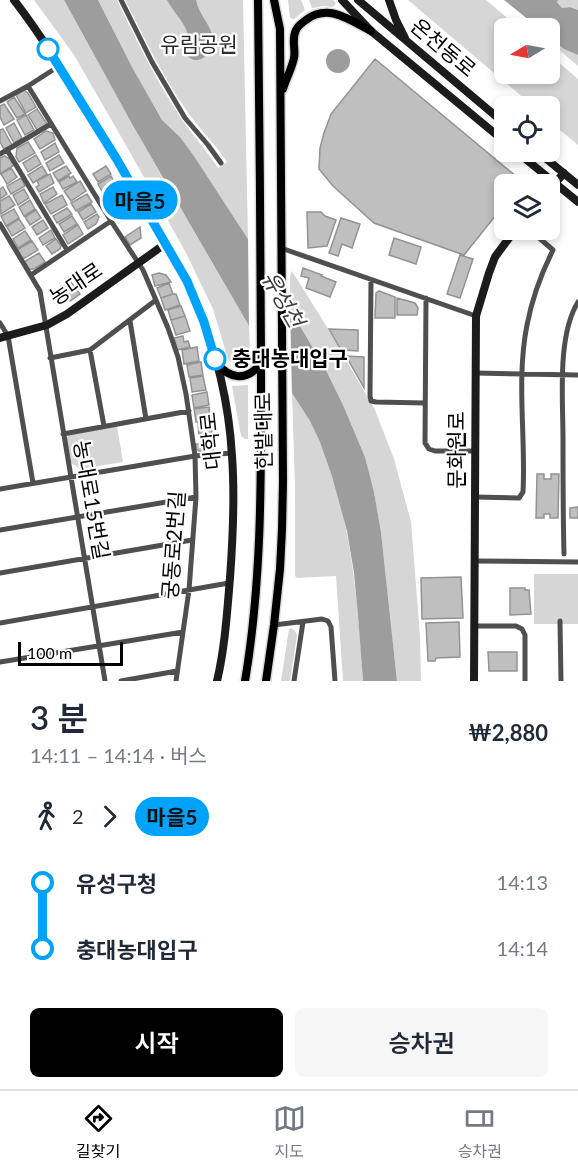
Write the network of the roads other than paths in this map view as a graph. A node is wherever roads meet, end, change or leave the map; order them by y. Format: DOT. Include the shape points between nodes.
graph roads {
  1 [pos="14,0"];
  2 [pos="121,0"];
  3 [pos="258,0"];
  4 [pos="274,0"];
  5 [pos="342,0"];
  6 [pos="358,0"];
  7 [pos="389,0"];
  8 [pos="371,31"];
  9 [pos="408,42"];
  10 [pos="59,66"];
  11 [pos="28,86"];
  12 [pos="280,95"];
  13 [pos="0,101"];
  14 [pos="494,115"];
  15 [pos="51,124"];
  16 [pos="494,133"];
  17 [pos="7,150"];
  18 [pos="0,154"];
  19 [pos="529,162"];
  20 [pos="550,162"];
  21 [pos="221,163"];
  22 [pos="564,173"];
  23 [pos="544,174"];
  24 [pos="560,177"];
  25 [pos="578,185"];
  26 [pos="560,187"];
  27 [pos="578,202"];
  28 [pos="111,221"];
  29 [pos="0,224"];
  30 [pos="508,240"];
  31 [pos="542,240"];
  32 [pos="165,244"];
  33 [pos="280,248"];
  34 [pos="68,250"];
  35 [pos="138,263"];
  36 [pos="31,275"];
  37 [pos="371,280"];
  38 [pos="426,298"];
  39 [pos="156,300"];
  40 [pos="578,302"];
  41 [pos="476,316"];
  42 [pos="130,321"];
  43 [pos="0,323"];
  44 [pos="46,325"];
  45 [pos="4,337"];
  46 [pos="90,350"];
  47 [pos="50,358"];
  48 [pos="216,363"];
  49 [pos="260,368"];
  50 [pos="475,373"];
  51 [pos="522,374"];
  52 [pos="562,375"];
  53 [pos="578,375"];
  54 [pos="424,403"];
  55 [pos="189,411"];
  56 [pos="146,419"];
  57 [pos="104,426"];
  58 [pos="63,434"];
  59 [pos="475,451"];
  60 [pos="232,453"];
  61 [pos="195,456"];
  62 [pos="70,476"];
  63 [pos="33,483"];
  64 [pos="0,489"];
  65 [pos="196,497"];
  66 [pos="475,497"];
  67 [pos="77,517"];
  68 [pos="0,531"];
  69 [pos="192,540"];
  70 [pos="564,554"];
  71 [pos="84,558"];
  72 [pos="475,561"];
  73 [pos="578,562"];
  74 [pos="0,573"];
  75 [pos="230,583"];
  76 [pos="189,590"];
  77 [pos="93,607"];
  78 [pos="560,621"];
  79 [pos="303,622"];
  80 [pos="0,623"];
  81 [pos="274,625"];
  82 [pos="474,626"];
  83 [pos="183,632"];
  84 [pos="99,645"];
  85 [pos="0,662"];
  86 [pos="177,671"];
  87 [pos="105,681"];
  88 [pos="121,681"];
  89 [pos="176,681"];
  90 [pos="217,681"];
  91 [pos="245,681"];
  92 [pos="266,681"];
  93 [pos="294,681"];
  94 [pos="335,681"];
  95 [pos="474,681"];
  96 [pos="525,681"];
  97 [pos="561,681"];
  1 -- 10 [label="main road, 대학로"];
  2 -- 21 [label="street" via="185,118"];
  3 -- 49 [label="main road, 한밭대로"];
  4 -- 12 [label="main road, 한밭대로" via="280,29"];
  5 -- 8 [label="main road, 온천동로"];
  6 -- 9 [label="main road, 온천동로"];
  7 -- 9 [label="main road"];
  8 -- 12 [label="main road" via="330,12 320,12 304,21 297,29 295,56"];
  8 -- 16 [label="main road, 온천동로"];
  9 -- 14 [label="main road, 온천동로"];
  10 -- 11 [label="street"];
  10 -- 32 [label="main road, 대학로"];
  11 -- 13 [label="street"];
  11 -- 15 [label="street, 궁동로2번길"];
  12 -- 33 [label="main road, 한밭대로"];
  15 -- 17 [label="street"];
  15 -- 28 [label="street, 궁동로2번길"];
  17 -- 18 [label="street"];
  17 -- 34 [label="street"];
  19 -- 23 [label="main road"];
  20 -- 22 [label="main road"];
  22 -- 24 [label="main road"];
  22 -- 25 [label="main road"];
  26 -- 27 [label="main road"];
  28 -- 34 [label="street"];
  28 -- 35 [label="street, 궁동로2번길"];
  29 -- 36 [label="street, 농대로15번길"];
  30 -- 41 [label="main road, 문화원로" via="495,257"];
  31 -- 51 [label="street" via="553,250 542,271 527,325"];
  32 -- 35 [label="main road, 농대로"];
  32 -- 48 [label="main road, 대학로" via="194,296"];
  33 -- 37 [label="street"];
  33 -- 81 [label="main road, 한밭대로" via="283,482"];
  34 -- 36 [label="street"];
  35 -- 39 [label="street, 궁동로2번길"];
  35 -- 44 [label="main road, 농대로"];
  36 -- 44 [label="street, 농대로15번길" via="40,291"];
  37 -- 38 [label="street"];
  37 -- 54 [label="street" via="371,401"];
  38 -- 41 [label="street"];
  38 -- 54 [label="street"];
  39 -- 42 [label="street"];
  39 -- 55 [label="street, 궁동로2번길" via="178,357"];
  40 -- 52 [label="street" via="566,333"];
  41 -- 50 [label="main road, 문화원로"];
  42 -- 46 [label="street"];
  42 -- 56 [label="street"];
  43 -- 45 [label="street"];
  44 -- 45 [label="main road, 농대로"];
  44 -- 47 [label="street, 농대로15번길"];
  45 -- 63 [label="street"];
  46 -- 47 [label="street"];
  46 -- 57 [label="street"];
  47 -- 58 [label="street, 농대로15번길"];
  48 -- 49 [label="main road" via="237,376"];
  48 -- 60 [label="main road, 대학로"];
  49 -- 91 [label="main road, 한밭대로" via="258,565"];
  50 -- 51 [label="street"];
  50 -- 59 [label="main road, 문화원로"];
  51 -- 52 [label="street"];
  51 -- 66 [label="street" via="524,492 519,498"];
  52 -- 53 [label="street"];
  52 -- 70 [label="street"];
  54 -- 59 [label="street" via="424,443 429,449"];
  55 -- 56 [label="street"];
  55 -- 61 [label="street, 궁동로2번길"];
  56 -- 57 [label="street"];
  57 -- 58 [label="street"];
  58 -- 62 [label="street, 농대로15번길"];
  59 -- 66 [label="main road, 문화원로"];
  60 -- 61 [label="street"];
  60 -- 75 [label="main road, 대학로"];
  61 -- 62 [label="street"];
  61 -- 65 [label="street, 궁동로2번길"];
  62 -- 63 [label="street"];
  62 -- 67 [label="street, 농대로15번길"];
  63 -- 64 [label="street"];
  65 -- 67 [label="street"];
  65 -- 69 [label="street, 궁동로2번길"];
  66 -- 72 [label="main road, 문화원로"];
  67 -- 68 [label="street"];
  67 -- 71 [label="street, 농대로15번길"];
  69 -- 71 [label="street"];
  69 -- 76 [label="street, 궁동로2번길"];
  71 -- 74 [label="street"];
  71 -- 77 [label="street, 농대로15번길"];
  72 -- 73 [label="street"];
  72 -- 82 [label="main road, 문화원로"];
  75 -- 76 [label="street"];
  75 -- 90 [label="main road, 대학로"];
  76 -- 77 [label="street"];
  76 -- 83 [label="street, 궁동로2번길"];
  77 -- 80 [label="street"];
  77 -- 84 [label="street, 농대로15번길"];
  78 -- 97 [label="street"];
  79 -- 81 [label="street"];
  79 -- 93 [label="street"];
  79 -- 94 [label="street" via="328,621"];
  81 -- 92 [label="main road, 한밭대로"];
  82 -- 95 [label="main road, 문화원로"];
  82 -- 96 [label="street" via="522,629"];
  83 -- 84 [label="street"];
  83 -- 86 [label="street, 궁동로2번길"];
  84 -- 85 [label="street"];
  84 -- 87 [label="street, 농대로15번길"];
  86 -- 88 [label="street"];
  86 -- 89 [label="street, 궁동로2번길"];
}
